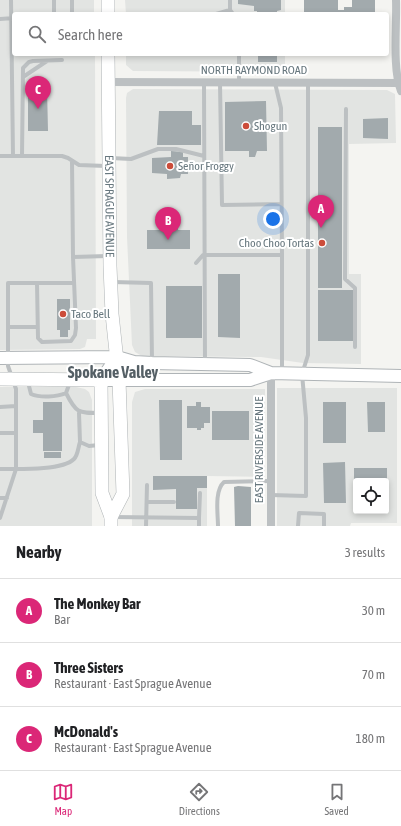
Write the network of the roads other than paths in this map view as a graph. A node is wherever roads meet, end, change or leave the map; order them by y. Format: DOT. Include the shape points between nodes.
graph roads {
  1 [pos="12,0"];
  2 [pos="54,0"];
  3 [pos="72,0"];
  4 [pos="108,0"];
  5 [pos="230,0"];
  6 [pos="396,0"];
  7 [pos="230,10"];
  8 [pos="13,12"];
  9 [pos="54,12"];
  10 [pos="72,12"];
  11 [pos="108,12"];
  12 [pos="223,12"];
  13 [pos="12,18"];
  14 [pos="0,19"];
  15 [pos="13,56"];
  16 [pos="108,56"];
  17 [pos="239,56"];
  18 [pos="47,60"];
  19 [pos="62,60"];
  20 [pos="23,77"];
  21 [pos="107,82"];
  22 [pos="204,82"];
  23 [pos="220,82"];
  24 [pos="239,82"];
  25 [pos="275,82"];
  26 [pos="308,83"];
  27 [pos="400,86"];
  28 [pos="346,108"];
  29 [pos="0,156"];
  30 [pos="13,156"];
  31 [pos="22,156"];
  32 [pos="204,156"];
  33 [pos="72,161"];
  34 [pos="108,162"];
  35 [pos="281,204"];
  36 [pos="204,255"];
  37 [pos="282,255"];
  38 [pos="110,256"];
  39 [pos="73,257"];
  40 [pos="196,263"];
  41 [pos="111,282"];
  42 [pos="37,283"];
  43 [pos="73,283"];
  44 [pos="8,327"];
  45 [pos="37,327"];
  46 [pos="356,347"];
  47 [pos="4,358"];
  48 [pos="117,358"];
  49 [pos="152,363"];
  50 [pos="205,364"];
  51 [pos="276,374"];
  52 [pos="302,374"];
  53 [pos="401,376"];
  54 [pos="0,379"];
  55 [pos="13,379"];
  56 [pos="28,379"];
  57 [pos="71,380"];
  58 [pos="101,380"];
  59 [pos="119,380"];
  60 [pos="66,393"];
  61 [pos="16,406"];
  62 [pos="0,407"];
  63 [pos="79,413"];
  64 [pos="101,413"];
  65 [pos="0,433"];
  66 [pos="16,433"];
  67 [pos="80,442"];
  68 [pos="102,445"];
  69 [pos="16,468"];
  70 [pos="0,469"];
  71 [pos="270,481"];
  72 [pos="147,485"];
  73 [pos="200,493"];
  74 [pos="270,495"];
  75 [pos="0,498"];
  76 [pos="7,498"];
  77 [pos="147,502"];
  78 [pos="174,502"];
  79 [pos="0,518"];
  80 [pos="146,518"];
  81 [pos="199,518"];
  82 [pos="111,521"];
  83 [pos="146,526"];
  84 [pos="199,526"];
  85 [pos="218,526"];
  86 [pos="271,526"];
  87 [pos="298,526"];
  88 [pos="324,526"];
  1 -- 8 [label="lane"];
  2 -- 9 [label="lane"];
  3 -- 10 [label="lane"];
  4 -- 11 [label="main road"];
  5 -- 7 [label="lane"];
  6 -- 27 [label="street"];
  7 -- 12 [label="lane"];
  13 -- 14 [label="lane"];
  15 -- 30 [label="lane"];
  16 -- 21 [label="main road, EAST SPRAGUE AVENUE"];
  17 -- 24 [label="lane"];
  18 -- 19 [label="lane"];
  18 -- 20 [label="lane"];
  18 -- 20 [label="lane" via="29,62 23,68"];
  20 -- 31 [label="lane"];
  21 -- 22 [label="street, NORTH RAYMOND ROAD"];
  21 -- 34 [label="main road, EAST SPRAGUE AVENUE"];
  22 -- 23 [label="street, NORTH RAYMOND ROAD"];
  22 -- 32 [label="lane"];
  23 -- 24 [label="street, NORTH RAYMOND ROAD"];
  23 -- 35 [label="lane" via="222,204"];
  24 -- 25 [label="street, NORTH RAYMOND ROAD"];
  25 -- 26 [label="street, NORTH RAYMOND ROAD"];
  25 -- 35 [label="lane" via="281,108"];
  26 -- 27 [label="street, NORTH RAYMOND ROAD"];
  26 -- 52 [label="lane" via="308,355"];
  28 -- 46 [label="lane" via="345,280 355,288"];
  29 -- 30 [label="lane"];
  30 -- 31 [label="lane"];
  31 -- 33 [label="lane" via="62,156"];
  32 -- 34 [label="lane" via="176,149 158,149 131,159"];
  32 -- 36 [label="lane"];
  33 -- 34 [label="lane" via="82,166"];
  33 -- 39 [label="lane"];
  34 -- 38 [label="main road, EAST SPRAGUE AVENUE"];
  35 -- 37 [label="lane"];
  36 -- 37 [label="lane"];
  36 -- 40 [label="lane"];
  36 -- 50 [label="lane"];
  37 -- 51 [label="lane"];
  38 -- 39 [label="lane"];
  38 -- 41 [label="main road, EAST SPRAGUE AVENUE"];
  39 -- 43 [label="lane"];
  41 -- 48 [label="main road, EAST SPRAGUE AVENUE"];
  41 -- 49 [label="lane" via="151,282"];
  42 -- 43 [label="lane"];
  42 -- 44 [label="lane" via="8,283"];
  42 -- 45 [label="lane"];
  43 -- 45 [label="lane" via="76,328 74,338 69,342 42,342 38,338"];
  44 -- 45 [label="lane"];
  44 -- 47 [label="lane"];
  47 -- 48 [label="main road"];
  47 -- 55 [label="lane"];
  48 -- 49 [label="main road"];
  48 -- 58 [label="main road"];
  48 -- 59 [label="main road, EAST SPRAGUE AVENUE"];
  49 -- 50 [label="main road"];
  50 -- 51 [label="main road" via="250,365"];
  51 -- 52 [label="main road"];
  51 -- 59 [label="main road" via="250,380"];
  51 -- 71 [label="street, EAST RIVERSIDE AVENUE"];
  52 -- 53 [label="main road"];
  52 -- 74 [label="lane" via="306,418 306,496"];
  54 -- 55 [label="main road"];
  55 -- 56 [label="main road"];
  55 -- 61 [label="lane" via="16,386"];
  56 -- 57 [label="main road"];
  56 -- 60 [label="lane" via="31,394 35,396"];
  57 -- 58 [label="main road"];
  57 -- 60 [label="lane"];
  58 -- 59 [label="main road"];
  58 -- 64 [label="main road"];
  59 -- 82 [label="main road, EAST SPRAGUE AVENUE" via="123,494"];
  60 -- 63 [label="lane" via="73,408"];
  61 -- 62 [label="lane"];
  61 -- 66 [label="lane"];
  63 -- 64 [label="lane"];
  63 -- 67 [label="lane"];
  64 -- 68 [label="main road"];
  65 -- 66 [label="lane"];
  66 -- 69 [label="lane"];
  67 -- 68 [label="lane" via="89,446"];
  67 -- 69 [label="lane" via="74,458 68,464"];
  68 -- 82 [label="main road" via="102,493"];
  69 -- 70 [label="lane"];
  69 -- 76 [label="lane"];
  71 -- 74 [label="street, EAST RIVERSIDE AVENUE"];
  71 -- 85 [label="lane" via="224,482 218,492"];
  72 -- 77 [label="lane"];
  73 -- 81 [label="lane"];
  74 -- 86 [label="street, EAST RIVERSIDE AVENUE"];
  75 -- 76 [label="lane"];
  76 -- 79 [label="lane"];
  77 -- 78 [label="lane"];
  77 -- 80 [label="lane"];
  80 -- 81 [label="lane"];
  80 -- 82 [label="lane"];
  80 -- 83 [label="lane"];
  81 -- 84 [label="lane"];
  87 -- 88 [label="lane" via="299,513 305,513 324,514"];
}
